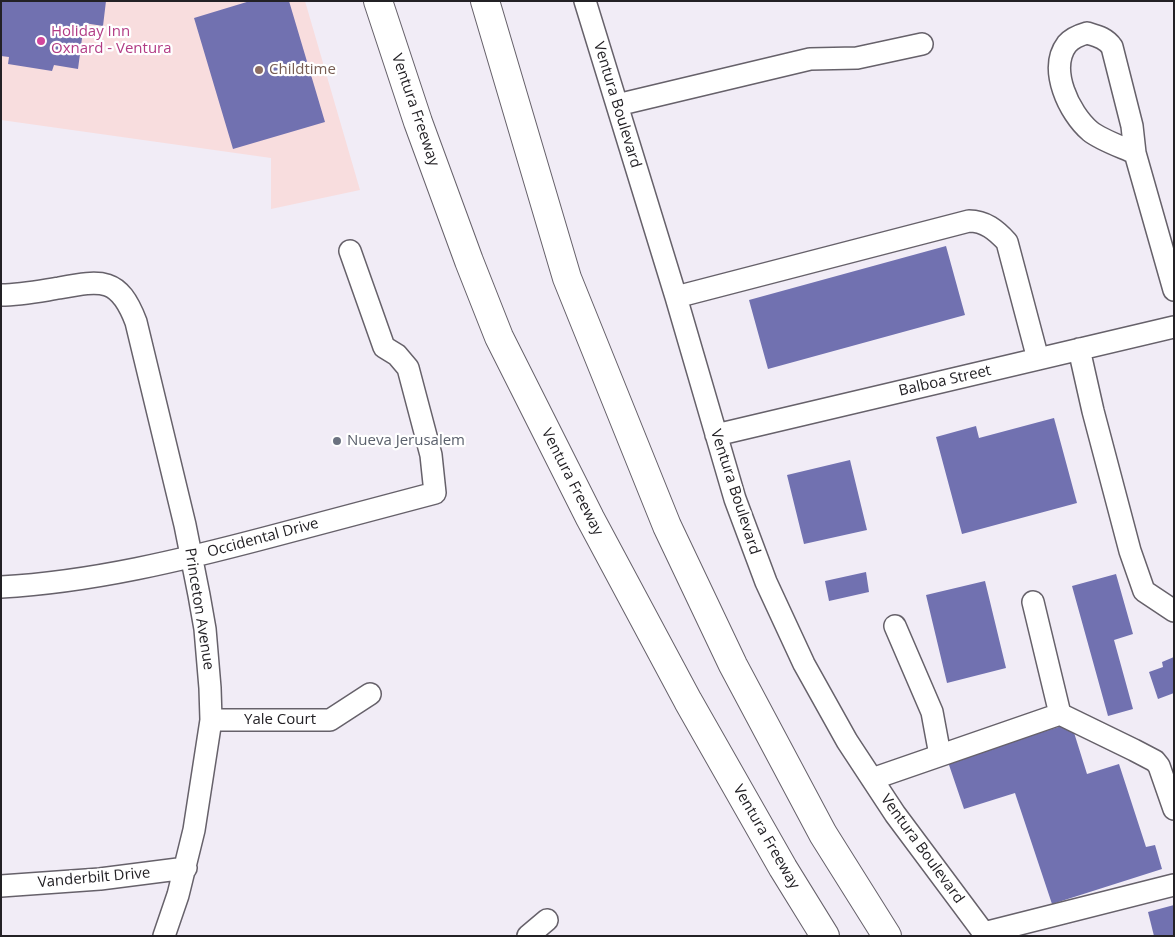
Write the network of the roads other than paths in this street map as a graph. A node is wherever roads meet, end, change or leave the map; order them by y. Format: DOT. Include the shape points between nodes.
graph roads {
  1 [pos="378,1"];
  2 [pos="485,1"];
  3 [pos="592,5"];
  4 [pos="922,44"];
  5 [pos="617,105"];
  6 [pos="1135,153"];
  7 [pos="350,251"];
  8 [pos="1174,290"];
  9 [pos="1,296"];
  10 [pos="676,296"];
  11 [pos="1174,326"];
  12 [pos="1079,349"];
  13 [pos="1038,359"];
  14 [pos="716,435"];
  15 [pos="191,557"];
  16 [pos="1,586"];
  17 [pos="1033,602"];
  18 [pos="1174,611"];
  19 [pos="895,626"];
  20 [pos="370,694"];
  21 [pos="1060,714"];
  22 [pos="211,720"];
  23 [pos="940,755"];
  24 [pos="872,779"];
  25 [pos="1174,809"];
  26 [pos="186,868"];
  27 [pos="1174,885"];
  28 [pos="1,886"];
  29 [pos="547,920"];
  30 [pos="985,934"];
  31 [pos="164,936"];
  32 [pos="528,936"];
  33 [pos="824,936"];
  34 [pos="887,936"];
  1 -- 33 [label="highway, Ventura Freeway" via="418,122 500,338 590,518 688,701"];
  2 -- 34 [label="highway" via="567,278 667,526 733,665 814,817"];
  3 -- 5 [label="street, Ventura Boulevard"];
  4 -- 5 [label="street" via="858,58 810,59"];
  5 -- 10 [label="street, Ventura Boulevard"];
  6 -- 6 [label="street" via="1132,126 1112,47 1087,33 1076,37 1067,44 1060,58 1066,96 1077,117 1091,132"];
  6 -- 8 [label="street"];
  7 -- 15 [label="street, Occidental Drive" via="384,347 398,355 408,368 431,455 434,493"];
  9 -- 15 [label="street, Princeton Avenue" via="93,282 107,285 123,296 136,322"];
  10 -- 13 [label="street" via="978,221 998,232 1007,242"];
  10 -- 14 [label="street, Ventura Boulevard"];
  11 -- 12 [label="street, Balboa Street"];
  12 -- 13 [label="street, Balboa Street"];
  12 -- 18 [label="street" via="1130,551 1144,591"];
  13 -- 14 [label="street, Balboa Street"];
  14 -- 24 [label="street, Ventura Boulevard" via="735,499 766,582 804,664"];
  15 -- 16 [label="street, Occidental Drive" via="89,577 36,585"];
  15 -- 22 [label="street, Princeton Avenue" via="205,629"];
  17 -- 21 [label="street"];
  19 -- 23 [label="street" via="932,712"];
  20 -- 22 [label="street, Yale Court" via="330,720"];
  21 -- 23 [label="street"];
  21 -- 25 [label="street" via="1155,762"];
  22 -- 26 [label="street, Princeton Avenue"];
  23 -- 24 [label="street"];
  24 -- 30 [label="street, Ventura Boulevard"];
  26 -- 28 [label="street, Vanderbilt Drive" via="100,879"];
  26 -- 31 [label="street, Princeton Avenue"];
  27 -- 30 [label="street"];
  29 -- 32 [label="street"];
}
